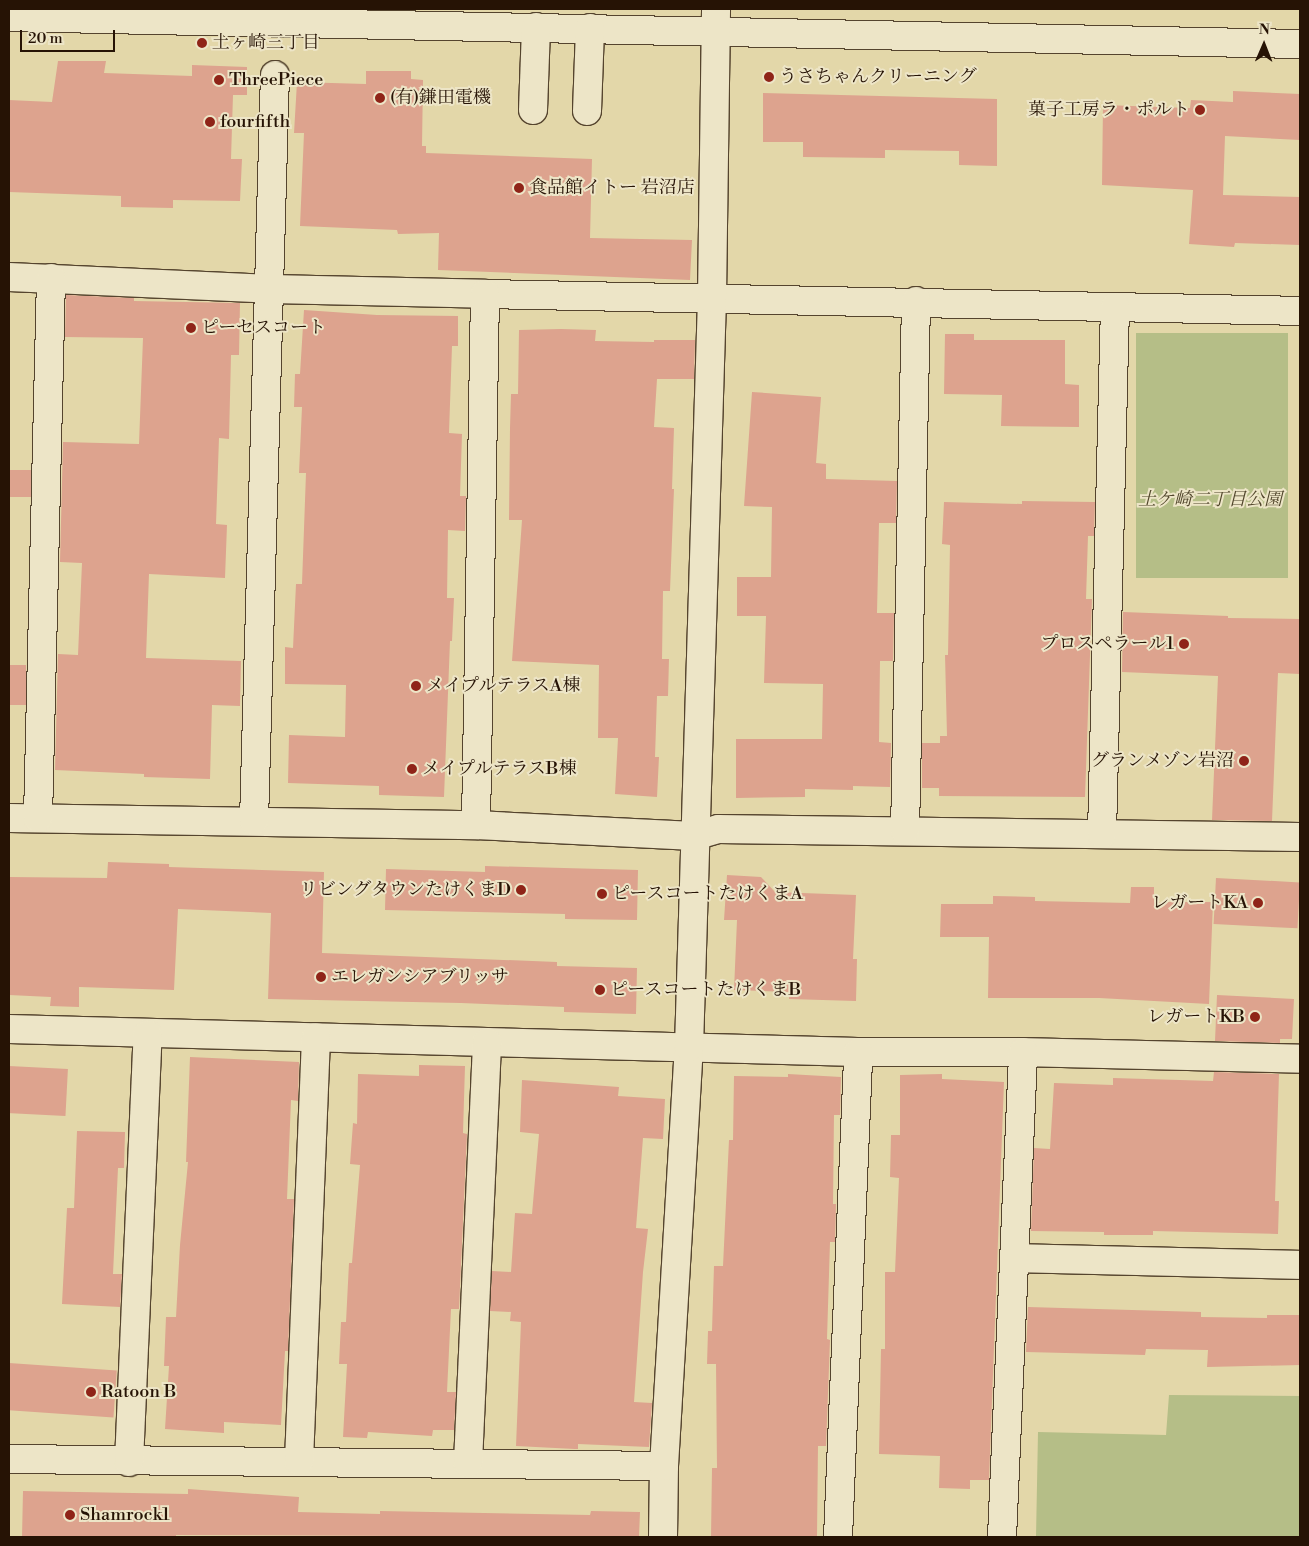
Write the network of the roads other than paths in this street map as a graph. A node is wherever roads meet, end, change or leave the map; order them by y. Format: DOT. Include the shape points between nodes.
graph roads {
  1 [pos="9,17"];
  2 [pos="716,20"];
  3 [pos="536,28"];
  4 [pos="590,28"];
  5 [pos="1300,44"];
  6 [pos="275,75"];
  7 [pos="533,110"];
  8 [pos="587,111"];
  9 [pos="9,277"];
  10 [pos="51,278"];
  11 [pos="271,288"];
  12 [pos="485,294"];
  13 [pos="712,298"];
  14 [pos="916,301"];
  15 [pos="1115,308"];
  16 [pos="1300,311"];
  17 [pos="9,818"];
  18 [pos="38,818"];
  19 [pos="254,821"];
  20 [pos="476,825"];
  21 [pos="905,831"];
  22 [pos="1102,834"];
  23 [pos="694,836"];
  24 [pos="1300,837"];
  25 [pos="9,1029"];
  26 [pos="148,1034"];
  27 [pos="316,1036"];
  28 [pos="487,1042"];
  29 [pos="689,1047"];
  30 [pos="858,1052"];
  31 [pos="1022,1052"];
  32 [pos="1300,1059"];
  33 [pos="1015,1258"];
  34 [pos="1300,1265"];
  35 [pos="9,1459"];
  36 [pos="299,1461"];
  37 [pos="129,1462"];
  38 [pos="468,1463"];
  39 [pos="664,1466"];
  40 [pos="663,1537"];
  41 [pos="838,1537"];
  42 [pos="1002,1537"];
  1 -- 3 [label="street"];
  2 -- 4 [label="street"];
  2 -- 5 [label="street"];
  2 -- 13 [label="street"];
  3 -- 4 [label="street"];
  3 -- 7 [label="street"];
  4 -- 8 [label="street"];
  6 -- 11 [label="street"];
  9 -- 10 [label="street"];
  10 -- 11 [label="street"];
  10 -- 18 [label="street"];
  11 -- 12 [label="street"];
  11 -- 19 [label="street"];
  12 -- 13 [label="street"];
  12 -- 20 [label="street"];
  13 -- 14 [label="street"];
  13 -- 23 [label="street"];
  14 -- 15 [label="street"];
  14 -- 21 [label="street"];
  15 -- 16 [label="street"];
  15 -- 22 [label="street"];
  17 -- 18 [label="street"];
  18 -- 19 [label="street"];
  19 -- 20 [label="street"];
  20 -- 23 [label="street"];
  21 -- 22 [label="street"];
  21 -- 23 [label="street" via="718,829"];
  22 -- 24 [label="street"];
  23 -- 29 [label="street"];
  25 -- 26 [label="street"];
  26 -- 27 [label="street"];
  26 -- 37 [label="street"];
  27 -- 28 [label="street"];
  27 -- 36 [label="street"];
  28 -- 29 [label="street"];
  28 -- 38 [label="street"];
  29 -- 30 [label="street"];
  29 -- 39 [label="street"];
  30 -- 31 [label="street"];
  30 -- 41 [label="street"];
  31 -- 32 [label="street"];
  31 -- 33 [label="street"];
  33 -- 34 [label="street"];
  33 -- 42 [label="street"];
  35 -- 37 [label="street"];
  36 -- 37 [label="street"];
  36 -- 38 [label="street"];
  38 -- 39 [label="street"];
  39 -- 40 [label="street"];
}
